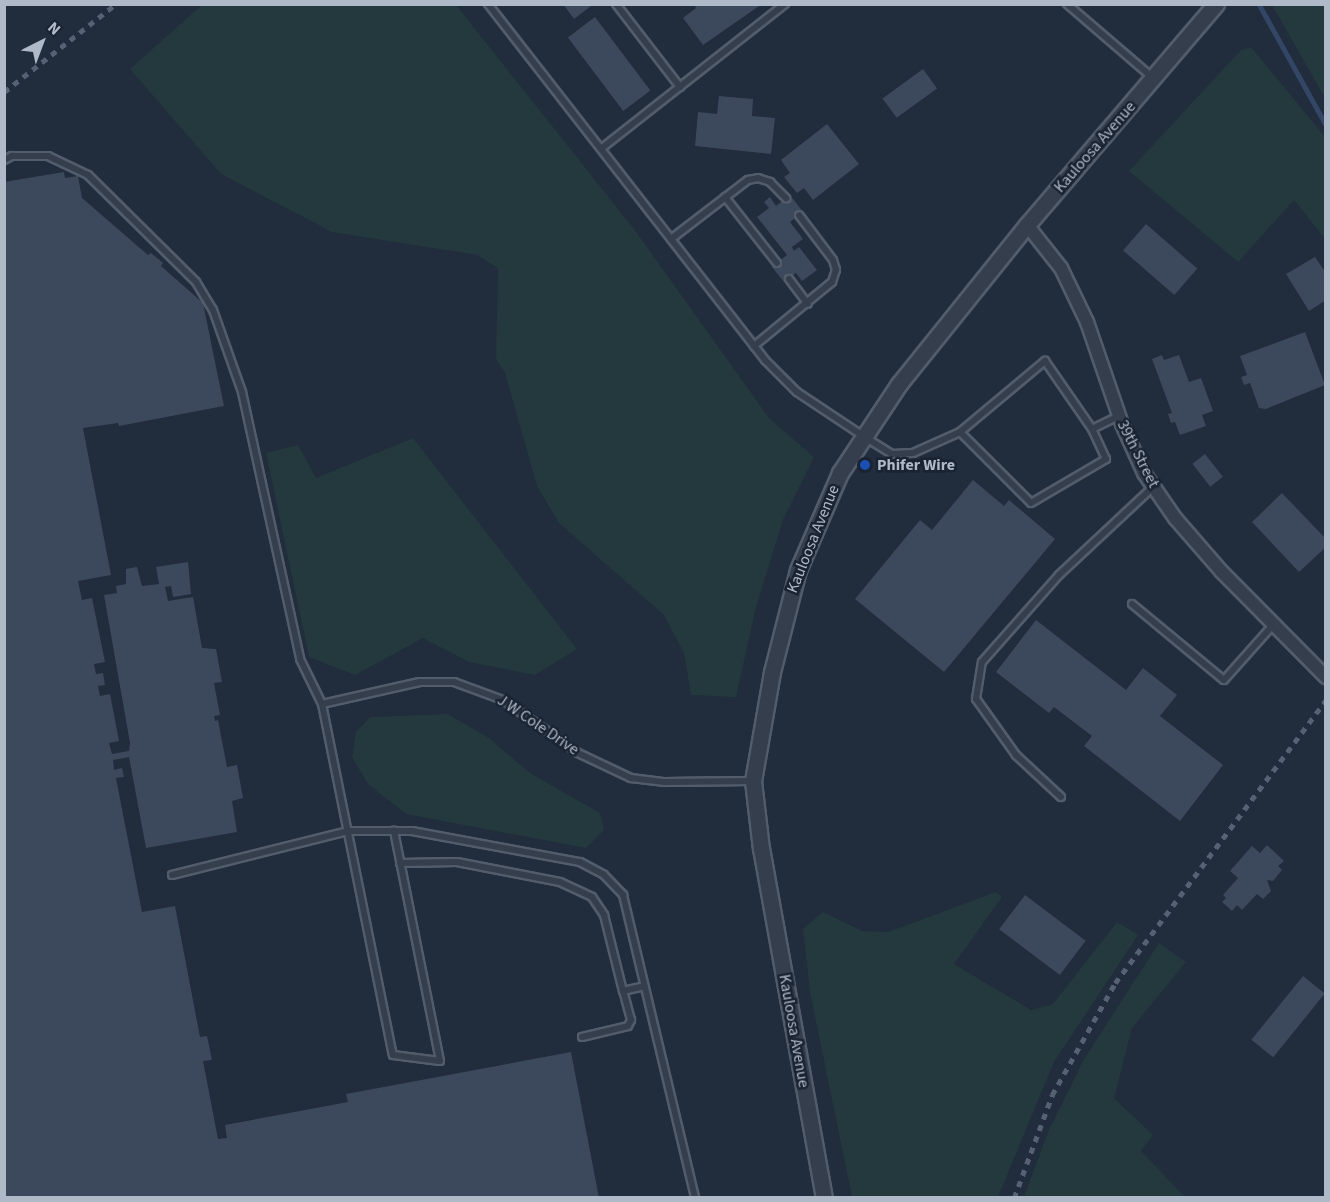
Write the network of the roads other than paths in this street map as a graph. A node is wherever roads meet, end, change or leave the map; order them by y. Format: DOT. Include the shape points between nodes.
graph roads {
  1 [pos="488,4"];
  2 [pos="616,4"];
  3 [pos="785,4"];
  4 [pos="1067,4"];
  5 [pos="1216,4"];
  6 [pos="1154,79"];
  7 [pos="680,87"];
  8 [pos="602,148"];
  9 [pos="4,160"];
  10 [pos="726,198"];
  11 [pos="786,198"];
  12 [pos="799,215"];
  13 [pos="1028,225"];
  14 [pos="671,239"];
  15 [pos="777,263"];
  16 [pos="789,279"];
  17 [pos="808,304"];
  18 [pos="754,346"];
  19 [pos="1119,416"];
  20 [pos="1092,429"];
  21 [pos="960,432"];
  22 [pos="863,436"];
  23 [pos="1153,487"];
  24 [pos="1132,604"];
  25 [pos="1274,625"];
  26 [pos="1326,677"];
  27 [pos="322,704"];
  28 [pos="753,781"];
  29 [pos="1061,797"];
  30 [pos="348,831"];
  31 [pos="394,831"];
  32 [pos="400,863"];
  33 [pos="172,875"];
  34 [pos="644,986"];
  35 [pos="623,991"];
  36 [pos="582,1037"];
  37 [pos="694,1197"];
  38 [pos="825,1197"];
  1 -- 8 [label="lane"];
  2 -- 7 [label="lane"];
  3 -- 7 [label="lane"];
  4 -- 6 [label="lane"];
  5 -- 6 [label="street, Kauloosa Avenue"];
  6 -- 13 [label="street, Kauloosa Avenue"];
  7 -- 8 [label="lane"];
  8 -- 14 [label="lane"];
  9 -- 27 [label="lane" via="12,156 48,156 88,175 196,282 213,310 242,392 300,659"];
  10 -- 11 [label="lane" via="758,178 770,182"];
  10 -- 14 [label="lane"];
  10 -- 15 [label="lane"];
  12 -- 17 [label="lane" via="833,260 836,270 832,282"];
  13 -- 19 [label="street, 39th Street" via="1061,268 1077,300"];
  13 -- 22 [label="street, Kauloosa Avenue" via="899,384"];
  14 -- 18 [label="lane"];
  16 -- 17 [label="lane"];
  17 -- 18 [label="lane"];
  18 -- 22 [label="lane" via="797,392"];
  19 -- 20 [label="lane"];
  19 -- 23 [label="street, 39th Street"];
  20 -- 21 [label="lane" via="1045,361"];
  20 -- 21 [label="lane" via="1106,459 1031,503"];
  21 -- 22 [label="lane" via="913,453 892,454"];
  22 -- 28 [label="street, Kauloosa Avenue" via="817,521 798,570 771,672"];
  23 -- 25 [label="street, 39th Street" via="1183,527"];
  23 -- 29 [label="lane" via="1059,575 982,662 976,699 1016,755"];
  24 -- 25 [label="lane" via="1224,680"];
  25 -- 26 [label="street, 39th Street"];
  27 -- 28 [label="lane, J W Cole Drive" via="420,682 454,682 503,700 578,753 632,778 665,782"];
  27 -- 30 [label="lane"];
  28 -- 38 [label="street, Kauloosa Avenue" via="761,849"];
  30 -- 31 [label="lane"];
  30 -- 32 [label="lane" via="393,1055 440,1062"];
  30 -- 33 [label="lane"];
  31 -- 32 [label="lane"];
  31 -- 34 [label="lane" via="580,862 604,875 623,895"];
  32 -- 35 [label="lane" via="457,862 560,882 592,897 604,915"];
  34 -- 35 [label="lane"];
  34 -- 37 [label="lane"];
  35 -- 36 [label="lane" via="631,1020 628,1026"];
}
